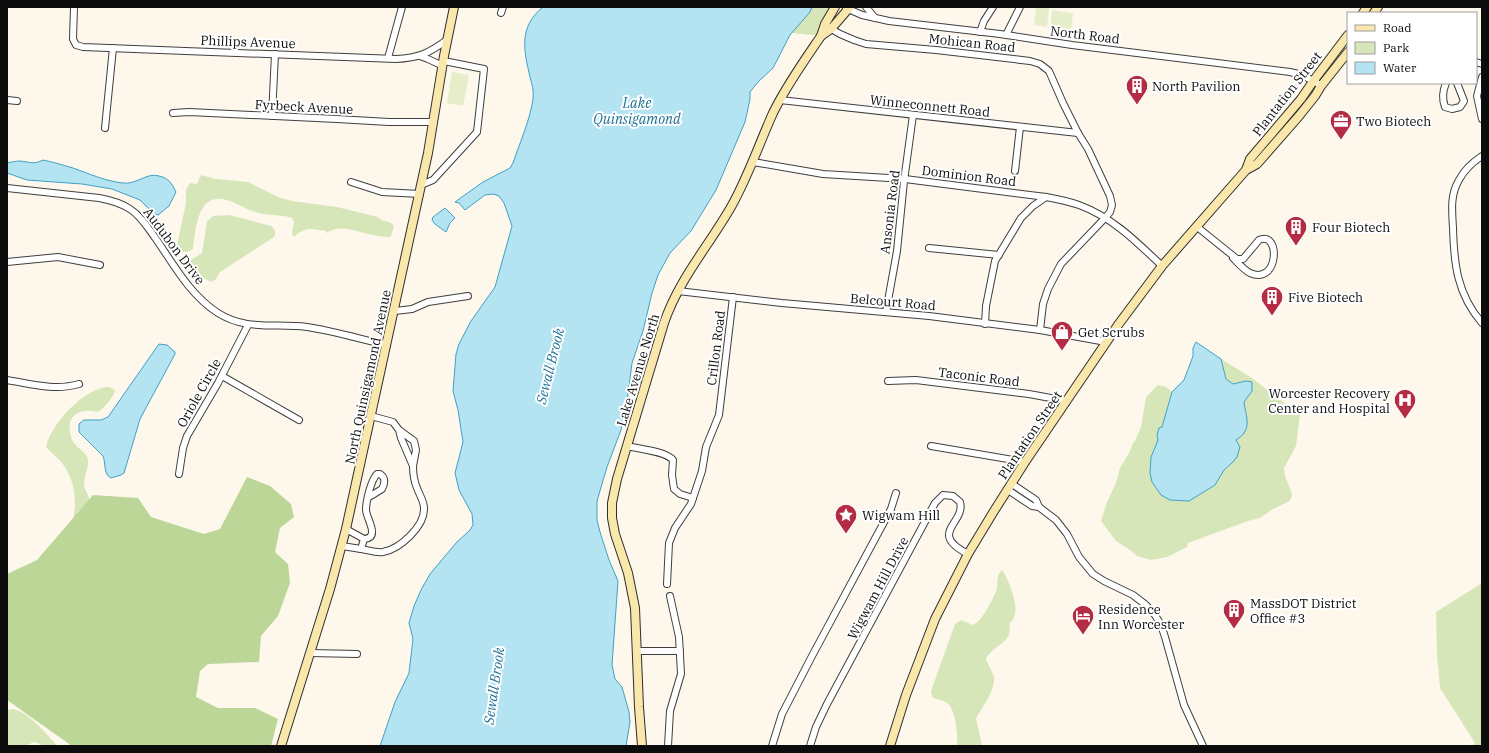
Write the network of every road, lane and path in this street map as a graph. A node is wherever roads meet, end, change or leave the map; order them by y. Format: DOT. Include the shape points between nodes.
graph roads {
  1 [pos="74,7"];
  2 [pos="402,7"];
  3 [pos="454,7"];
  4 [pos="835,7"];
  5 [pos="866,7"];
  6 [pos="993,7"];
  7 [pos="1020,7"];
  8 [pos="848,8"];
  9 [pos="876,19"];
  10 [pos="828,26"];
  11 [pos="980,32"];
  12 [pos="1006,35"];
  13 [pos="1347,36"];
  14 [pos="447,40"];
  15 [pos="113,48"];
  16 [pos="1347,53"];
  17 [pos="275,54"];
  18 [pos="420,56"];
  19 [pos="388,58"];
  20 [pos="443,64"];
  21 [pos="1482,77"];
  22 [pos="1314,80"];
  23 [pos="1446,84"];
  24 [pos="1457,84"];
  25 [pos="1321,86"];
  26 [pos="7,100"];
  27 [pos="780,100"];
  28 [pos="17,102"];
  29 [pos="173,113"];
  30 [pos="913,115"];
  31 [pos="272,116"];
  32 [pos="1482,119"];
  33 [pos="434,122"];
  34 [pos="1020,127"];
  35 [pos="105,128"];
  36 [pos="1078,133"];
  37 [pos="1482,156"];
  38 [pos="753,162"];
  39 [pos="1246,170"];
  40 [pos="1015,171"];
  41 [pos="905,179"];
  42 [pos="351,182"];
  43 [pos="421,185"];
  44 [pos="7,188"];
  45 [pos="420,194"];
  46 [pos="1046,197"];
  47 [pos="1105,218"];
  48 [pos="1196,226"];
  49 [pos="929,248"];
  50 [pos="998,255"];
  51 [pos="1233,258"];
  52 [pos="7,262"];
  53 [pos="100,265"];
  54 [pos="1162,266"];
  55 [pos="678,291"];
  56 [pos="468,296"];
  57 [pos="733,297"];
  58 [pos="394,311"];
  59 [pos="886,312"];
  60 [pos="1482,323"];
  61 [pos="984,324"];
  62 [pos="248,325"];
  63 [pos="1040,330"];
  64 [pos="1106,342"];
  65 [pos="387,345"];
  66 [pos="222,376"];
  67 [pos="7,380"];
  68 [pos="888,381"];
  69 [pos="79,384"];
  70 [pos="1067,401"];
  71 [pos="371,416"];
  72 [pos="299,420"];
  73 [pos="399,430"];
  74 [pos="627,446"];
  75 [pos="931,446"];
  76 [pos="1025,462"];
  77 [pos="413,466"];
  78 [pos="180,474"];
  79 [pos="1010,487"];
  80 [pos="896,493"];
  81 [pos="369,497"];
  82 [pos="693,498"];
  83 [pos="346,529"];
  84 [pos="364,539"];
  85 [pos="342,546"];
  86 [pos="361,549"];
  87 [pos="968,554"];
  88 [pos="667,584"];
  89 [pos="670,596"];
  90 [pos="637,650"];
  91 [pos="680,651"];
  92 [pos="310,653"];
  93 [pos="357,654"];
  94 [pos="281,746"];
  95 [pos="642,746"];
  96 [pos="668,746"];
  97 [pos="772,746"];
  98 [pos="810,746"];
  99 [pos="890,746"];
  100 [pos="1203,746"];
  1 -- 15 [label="street, Phillips Avenue" via="75,44 82,47"];
  2 -- 19 [label="street"];
  3 -- 14 [label="main road, North Quinsigamond Avenue"];
  4 -- 10 [label="main road, Lake Avenue North"];
  5 -- 9 [label="street"];
  6 -- 11 [label="street"];
  7 -- 12 [label="street"];
  8 -- 9 [label="street, North Road" via="857,14"];
  8 -- 10 [label="main road, Lake Avenue North"];
  9 -- 11 [label="street, North Road"];
  10 -- 27 [label="main road, Lake Avenue North"];
  10 -- 36 [label="street, Mohican Road" via="866,44 983,55 1040,64 1049,71"];
  11 -- 12 [label="street, North Road"];
  12 -- 22 [label="street, North Road" via="1290,72"];
  13 -- 22 [label="main road, Plantation Street"];
  14 -- 18 [label="street, Phillips Avenue"];
  14 -- 20 [label="main road, North Quinsigamond Avenue"];
  15 -- 17 [label="street, Phillips Avenue"];
  15 -- 35 [label="street"];
  16 -- 25 [label="main road, Plantation Street"];
  17 -- 19 [label="street, Phillips Avenue"];
  17 -- 31 [label="street"];
  18 -- 19 [label="street, Phillips Avenue"];
  18 -- 20 [label="street, Phillips Avenue"];
  20 -- 33 [label="main road, North Quinsigamond Avenue"];
  20 -- 43 [label="street, Phillips Avenue" via="484,69 477,132 433,180"];
  21 -- 32 [label="street" via="1477,96"];
  22 -- 25 [label="street, North Road"];
  22 -- 39 [label="main road, Plantation Street" via="1250,159"];
  23 -- 24 [label="street" via="1444,104 1452,109 1460,107 1464,101"];
  25 -- 39 [label="main road, Plantation Street" via="1316,96 1256,164"];
  26 -- 28 [label="street"];
  27 -- 30 [label="street, Winneconnett Road"];
  27 -- 38 [label="main road, Lake Avenue North"];
  29 -- 31 [label="street, Fyrbeck Avenue"];
  30 -- 34 [label="street, Winneconnett Road"];
  30 -- 41 [label="street, Ansonia Road"];
  31 -- 33 [label="street, Fyrbeck Avenue"];
  33 -- 43 [label="main road, North Quinsigamond Avenue"];
  34 -- 36 [label="street, Winneconnett Road"];
  34 -- 40 [label="street"];
  36 -- 47 [label="street, Mohican Road" via="1110,196 1112,205"];
  37 -- 60 [label="street" via="1471,164 1459,179 1452,206 1456,275 1467,302"];
  38 -- 41 [label="street, Dominion Road" via="823,174"];
  38 -- 55 [label="main road, Lake Avenue North" via="731,207"];
  39 -- 48 [label="main road, Plantation Street"];
  41 -- 46 [label="street, Dominion Road"];
  41 -- 59 [label="street, Ansonia Road" via="897,251"];
  42 -- 45 [label="street" via="382,192"];
  43 -- 45 [label="main road, North Quinsigamond Avenue"];
  44 -- 62 [label="street, Audubon Drive" via="99,198 129,208 146,224 189,288 217,312"];
  45 -- 58 [label="main road, North Quinsigamond Avenue"];
  46 -- 47 [label="street, Dominion Road" via="1079,205"];
  46 -- 50 [label="street" via="1022,218"];
  47 -- 54 [label="street, Dominion Road"];
  47 -- 63 [label="street" via="1061,264 1043,304"];
  48 -- 51 [label="street"];
  48 -- 54 [label="main road, Plantation Street"];
  49 -- 50 [label="street"];
  50 -- 61 [label="street" via="993,269"];
  51 -- 51 [label="street" via="1243,259 1259,240 1265,238 1270,241 1274,259 1267,272 1260,274 1250,273"];
  52 -- 53 [label="street" via="58,257"];
  54 -- 64 [label="main road, Plantation Street"];
  55 -- 57 [label="street, Belcourt Road"];
  55 -- 74 [label="main road, Lake Avenue North" via="664,323"];
  56 -- 58 [label="street" via="428,302 412,309"];
  57 -- 59 [label="street, Belcourt Road"];
  57 -- 82 [label="street, Crillon Road" via="721,402"];
  58 -- 65 [label="main road, North Quinsigamond Avenue"];
  59 -- 61 [label="street, Belcourt Road"];
  61 -- 63 [label="street, Belcourt Road"];
  62 -- 65 [label="street, Audubon Drive" via="312,328"];
  62 -- 66 [label="street, Oriole Circle"];
  63 -- 64 [label="street, Belcourt Road"];
  64 -- 70 [label="main road, Plantation Street"];
  65 -- 71 [label="main road, North Quinsigamond Avenue"];
  66 -- 72 [label="street"];
  66 -- 78 [label="street, Oriole Circle" via="185,442"];
  67 -- 69 [label="street" via="55,388"];
  68 -- 70 [label="street, Taconic Road" via="916,380"];
  70 -- 76 [label="main road, Plantation Street"];
  71 -- 73 [label="street" via="393,422"];
  71 -- 83 [label="main road, North Quinsigamond Avenue"];
  73 -- 77 [label="street"];
  73 -- 77 [label="street" via="415,443 416,455"];
  74 -- 82 [label="street" via="672,458 674,489"];
  74 -- 90 [label="main road, Lake Avenue North" via="615,487 612,511 613,526 632,591"];
  75 -- 76 [label="street"];
  76 -- 79 [label="main road, Plantation Street"];
  77 -- 86 [label="street" via="414,480 424,504 420,523 407,538 388,550 376,552"];
  79 -- 87 [label="main road, Plantation Street"];
  79 -- 100 [label="street" via="1032,506 1039,507 1052,516 1067,534 1090,571 1133,595 1159,620 1184,705"];
  80 -- 97 [label="street, Wigwam Hill Drive" via="891,509 782,714"];
  81 -- 84 [label="street" via="366,513 373,531 370,537"];
  82 -- 88 [label="street, Crillon Road" via="669,543"];
  83 -- 84 [label="street"];
  83 -- 85 [label="main road, North Quinsigamond Avenue"];
  84 -- 86 [label="street"];
  85 -- 86 [label="street"];
  85 -- 92 [label="main road, North Quinsigamond Avenue"];
  87 -- 98 [label="street, Wigwam Hill Drive" via="956,548 950,537 960,511 960,502 955,497 943,495 935,504 827,704"];
  87 -- 99 [label="main road, Plantation Street" via="926,640"];
  89 -- 91 [label="street" via="680,637"];
  90 -- 91 [label="street"];
  90 -- 95 [label="main road, Lake Avenue North"];
  91 -- 96 [label="street" via="681,674 670,711"];
  92 -- 93 [label="street"];
  92 -- 94 [label="main road, North Quinsigamond Avenue"];
}
